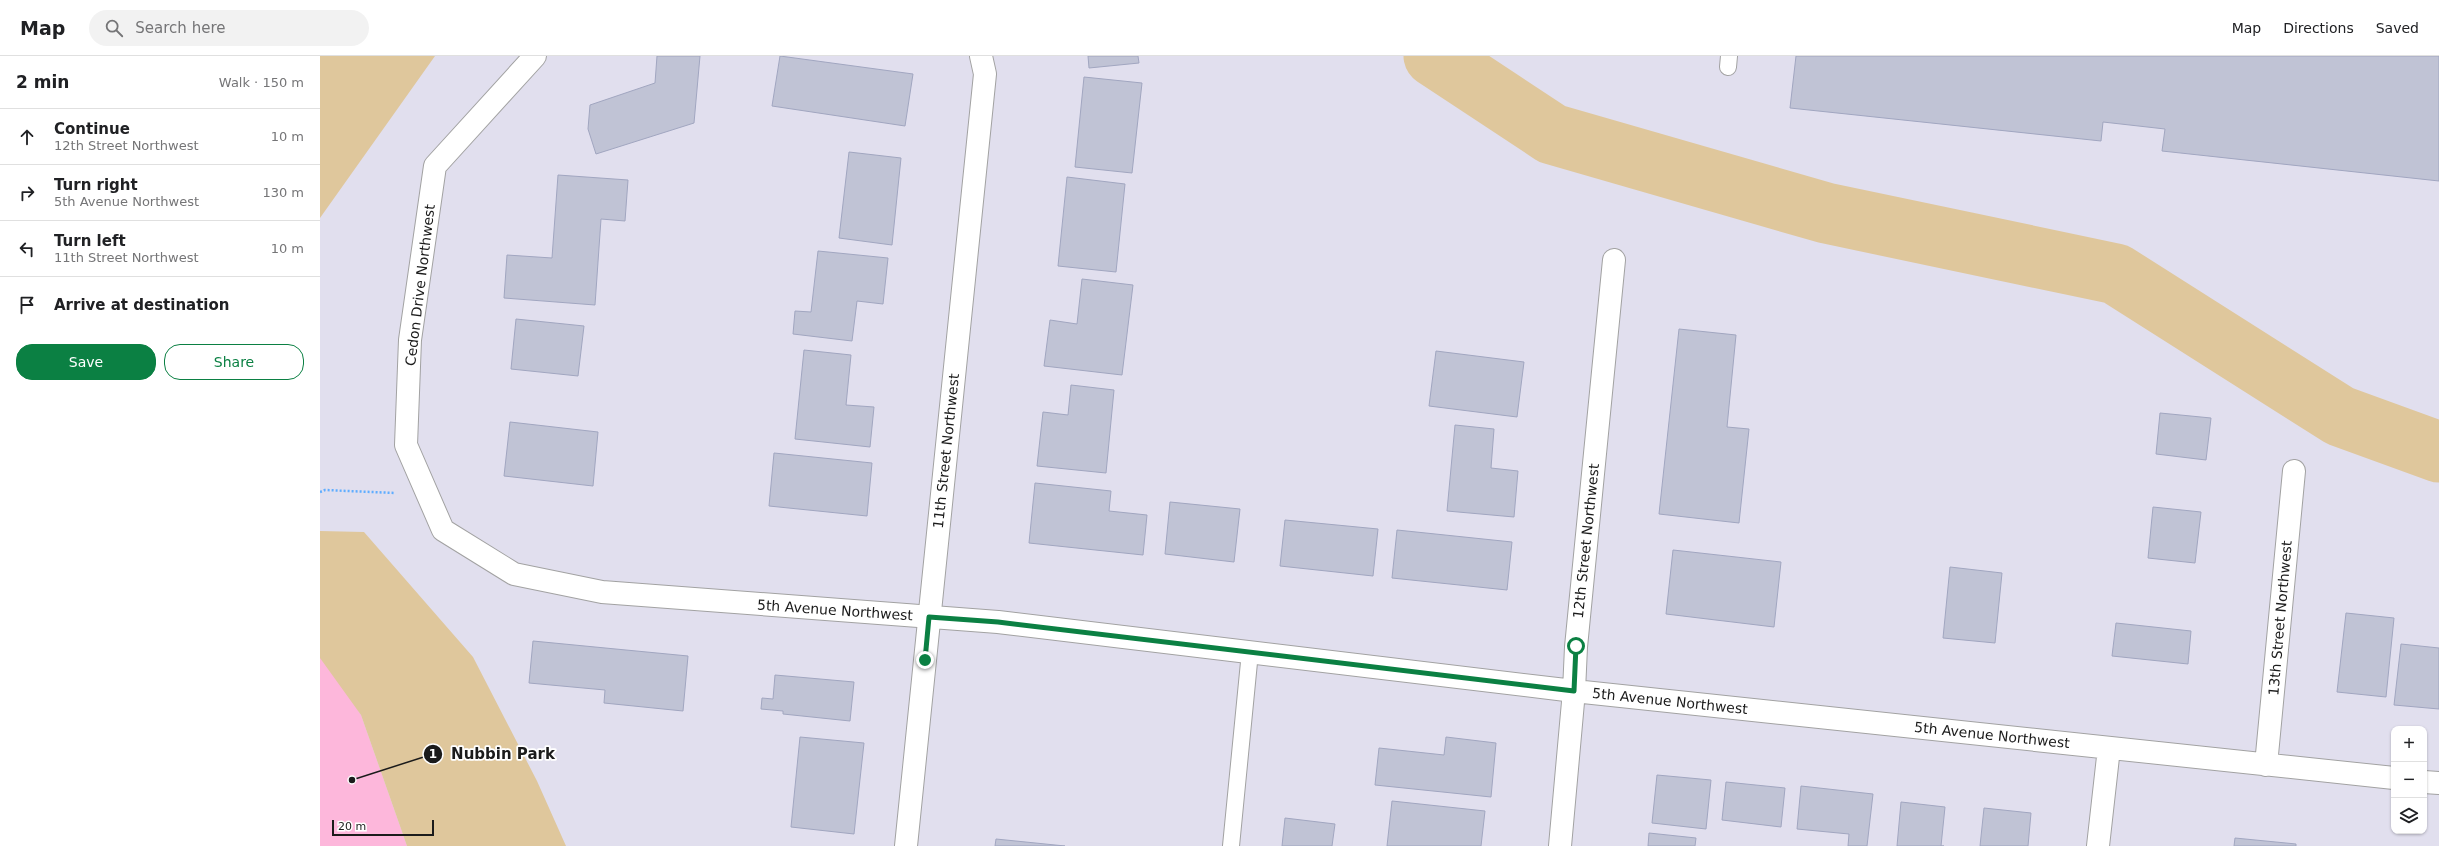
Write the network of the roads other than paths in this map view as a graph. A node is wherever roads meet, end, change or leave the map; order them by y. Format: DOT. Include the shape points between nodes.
graph roads {
  1 [pos="535,56"];
  2 [pos="982,56"];
  3 [pos="1614,260"];
  4 [pos="2294,471"];
  5 [pos="476,550"];
  6 [pos="929,617"];
  7 [pos="1250,652"];
  8 [pos="1574,691"];
  9 [pos="2109,748"];
  10 [pos="2266,765"];
  11 [pos="2391,778"];
  12 [pos="2427,782"];
  13 [pos="2439,783"];
  14 [pos="906,846"];
  15 [pos="1231,846"];
  16 [pos="1560,846"];
  17 [pos="2098,846"];
  1 -- 5 [label="street, Cedon Drive Northwest" via="435,166 410,340 406,445 443,530"];
  2 -- 6 [label="street, 11th Street Northwest" via="984,74"];
  3 -- 8 [label="street, 12th Street Northwest" via="1576,646"];
  4 -- 10 [label="street, 13th Street Northwest"];
  5 -- 6 [label="street, 5th Avenue Northwest" via="514,574 602,592"];
  6 -- 7 [label="street, 5th Avenue Northwest" via="998,622"];
  6 -- 14 [label="street, 11th Street Northwest"];
  7 -- 8 [label="street, 5th Avenue Northwest"];
  7 -- 15 [label="lane"];
  8 -- 9 [label="street, 5th Avenue Northwest"];
  8 -- 16 [label="street, 12th Street Northwest"];
  9 -- 10 [label="street, 5th Avenue Northwest"];
  9 -- 17 [label="street"];
  10 -- 11 [label="street, 5th Avenue Northwest"];
  12 -- 13 [label="street"];
}
